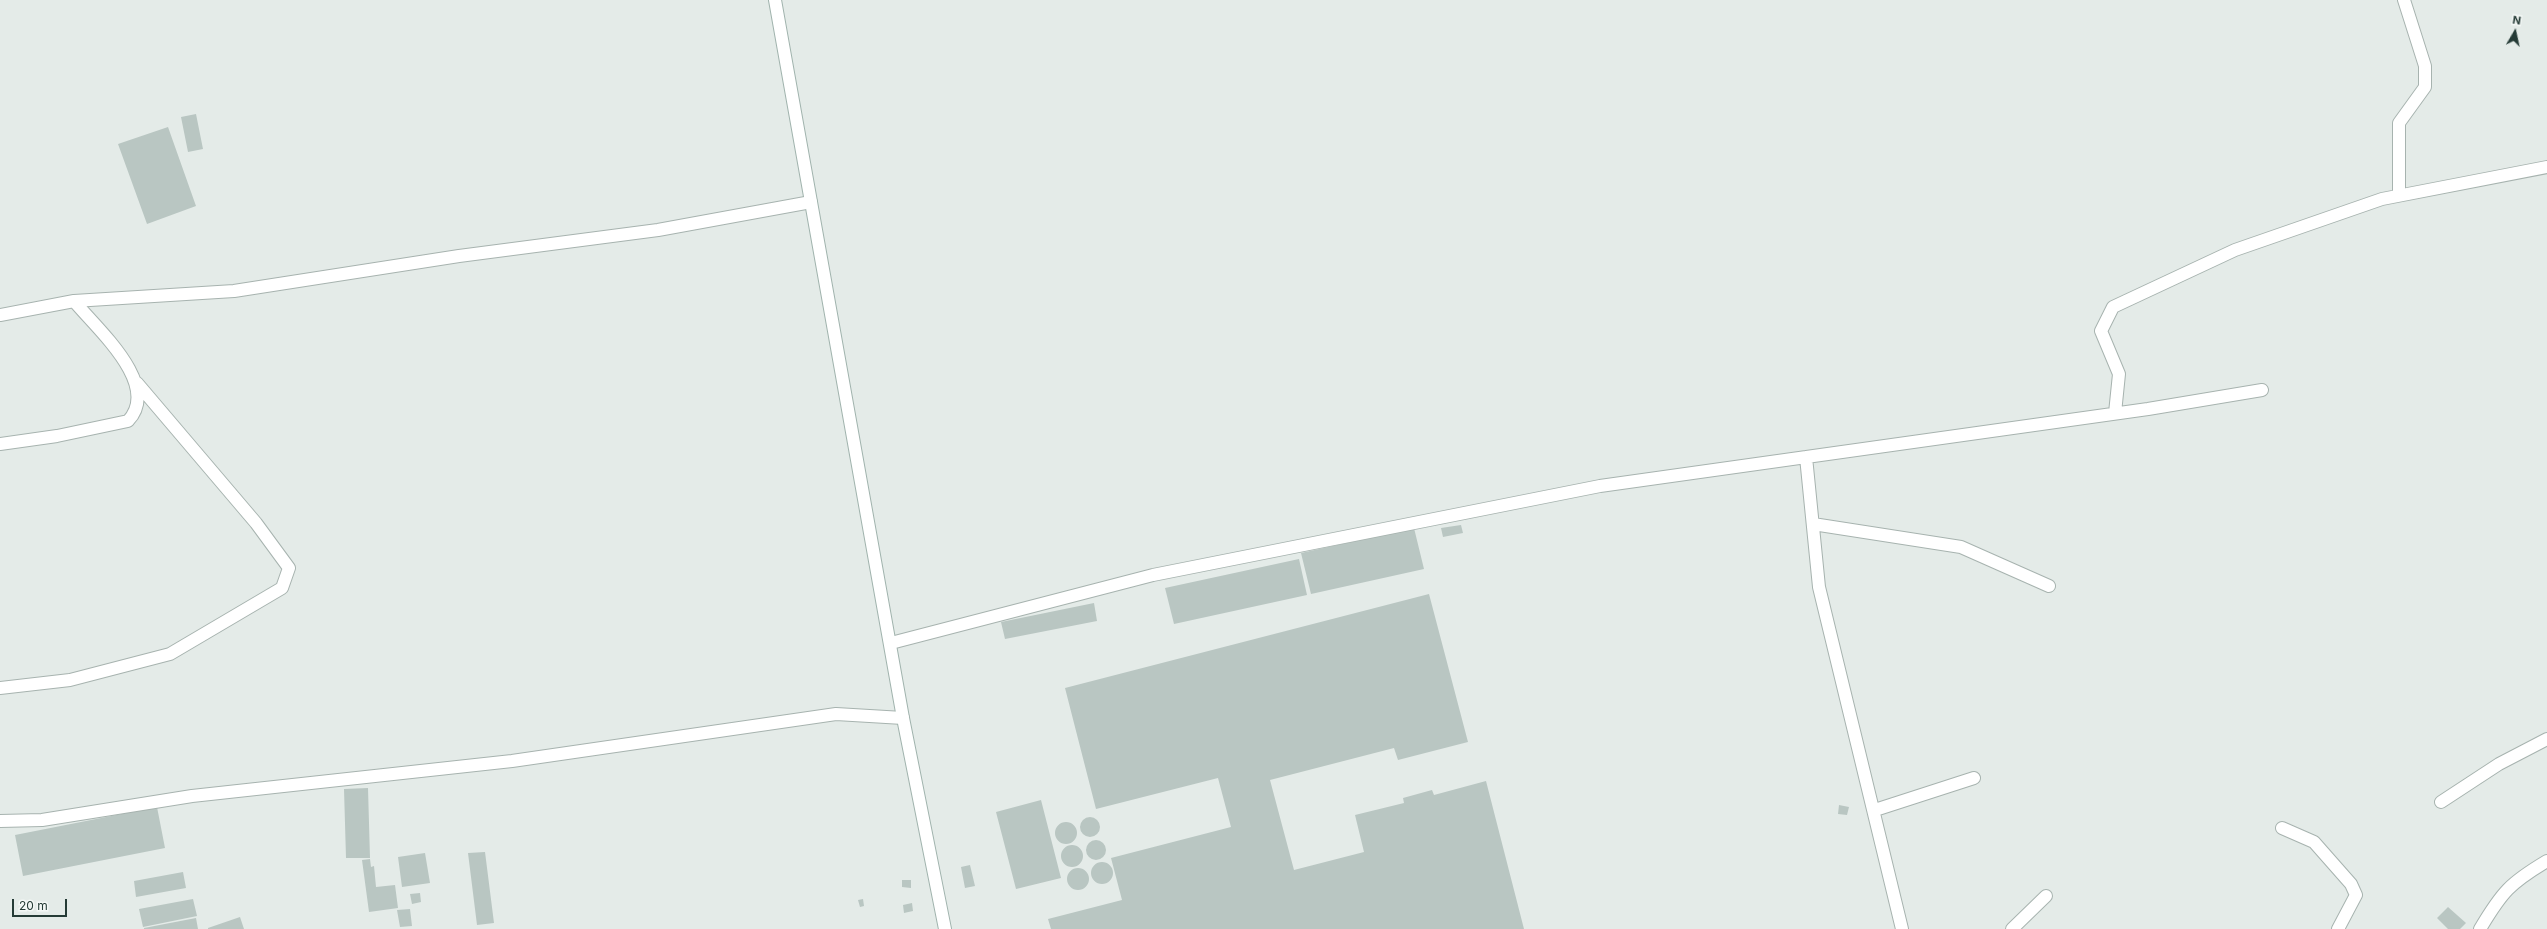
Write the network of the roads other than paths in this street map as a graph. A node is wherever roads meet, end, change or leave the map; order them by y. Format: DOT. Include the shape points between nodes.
graph roads {
  1 [pos="774,0"];
  2 [pos="2404,0"];
  3 [pos="2547,167"];
  4 [pos="2399,195"];
  5 [pos="812,202"];
  6 [pos="74,301"];
  7 [pos="0,315"];
  8 [pos="137,383"];
  9 [pos="2262,390"];
  10 [pos="2115,413"];
  11 [pos="0,444"];
  12 [pos="1806,457"];
  13 [pos="1813,524"];
  14 [pos="2048,586"];
  15 [pos="891,643"];
  16 [pos="0,688"];
  17 [pos="903,718"];
  18 [pos="2547,739"];
  19 [pos="1974,778"];
  20 [pos="2441,802"];
  21 [pos="1875,810"];
  22 [pos="0,821"];
  23 [pos="2282,828"];
  24 [pos="2547,861"];
  25 [pos="2046,896"];
  26 [pos="945,929"];
  27 [pos="1902,929"];
  28 [pos="2012,929"];
  29 [pos="2338,929"];
  30 [pos="2480,929"];
  1 -- 5 [label="street"];
  2 -- 4 [label="street" via="2425,66 2425,87 2399,123"];
  3 -- 4 [label="street"];
  4 -- 10 [label="street" via="2382,198 2235,250 2113,307 2101,331 2119,374"];
  5 -- 6 [label="street" via="658,230 234,291"];
  5 -- 15 [label="street"];
  6 -- 7 [label="street"];
  6 -- 8 [label="street" via="127,364"];
  8 -- 11 [label="street" via="139,401 135,413 128,421 57,436"];
  8 -- 16 [label="street" via="256,523 289,568 282,588 170,654 70,680"];
  9 -- 10 [label="street"];
  10 -- 12 [label="street"];
  12 -- 13 [label="street"];
  12 -- 15 [label="street" via="1600,486 1153,575"];
  13 -- 14 [label="street" via="1961,547"];
  13 -- 21 [label="street" via="1819,587"];
  15 -- 17 [label="street"];
  17 -- 22 [label="street" via="836,714 512,761 192,796 42,820"];
  17 -- 26 [label="street"];
  18 -- 20 [label="street" via="2499,764"];
  19 -- 21 [label="street"];
  21 -- 27 [label="street"];
  23 -- 29 [label="street" via="2314,842 2351,884 2356,895"];
  24 -- 30 [label="street" via="2520,877 2498,897"];
  25 -- 28 [label="street"];
}
